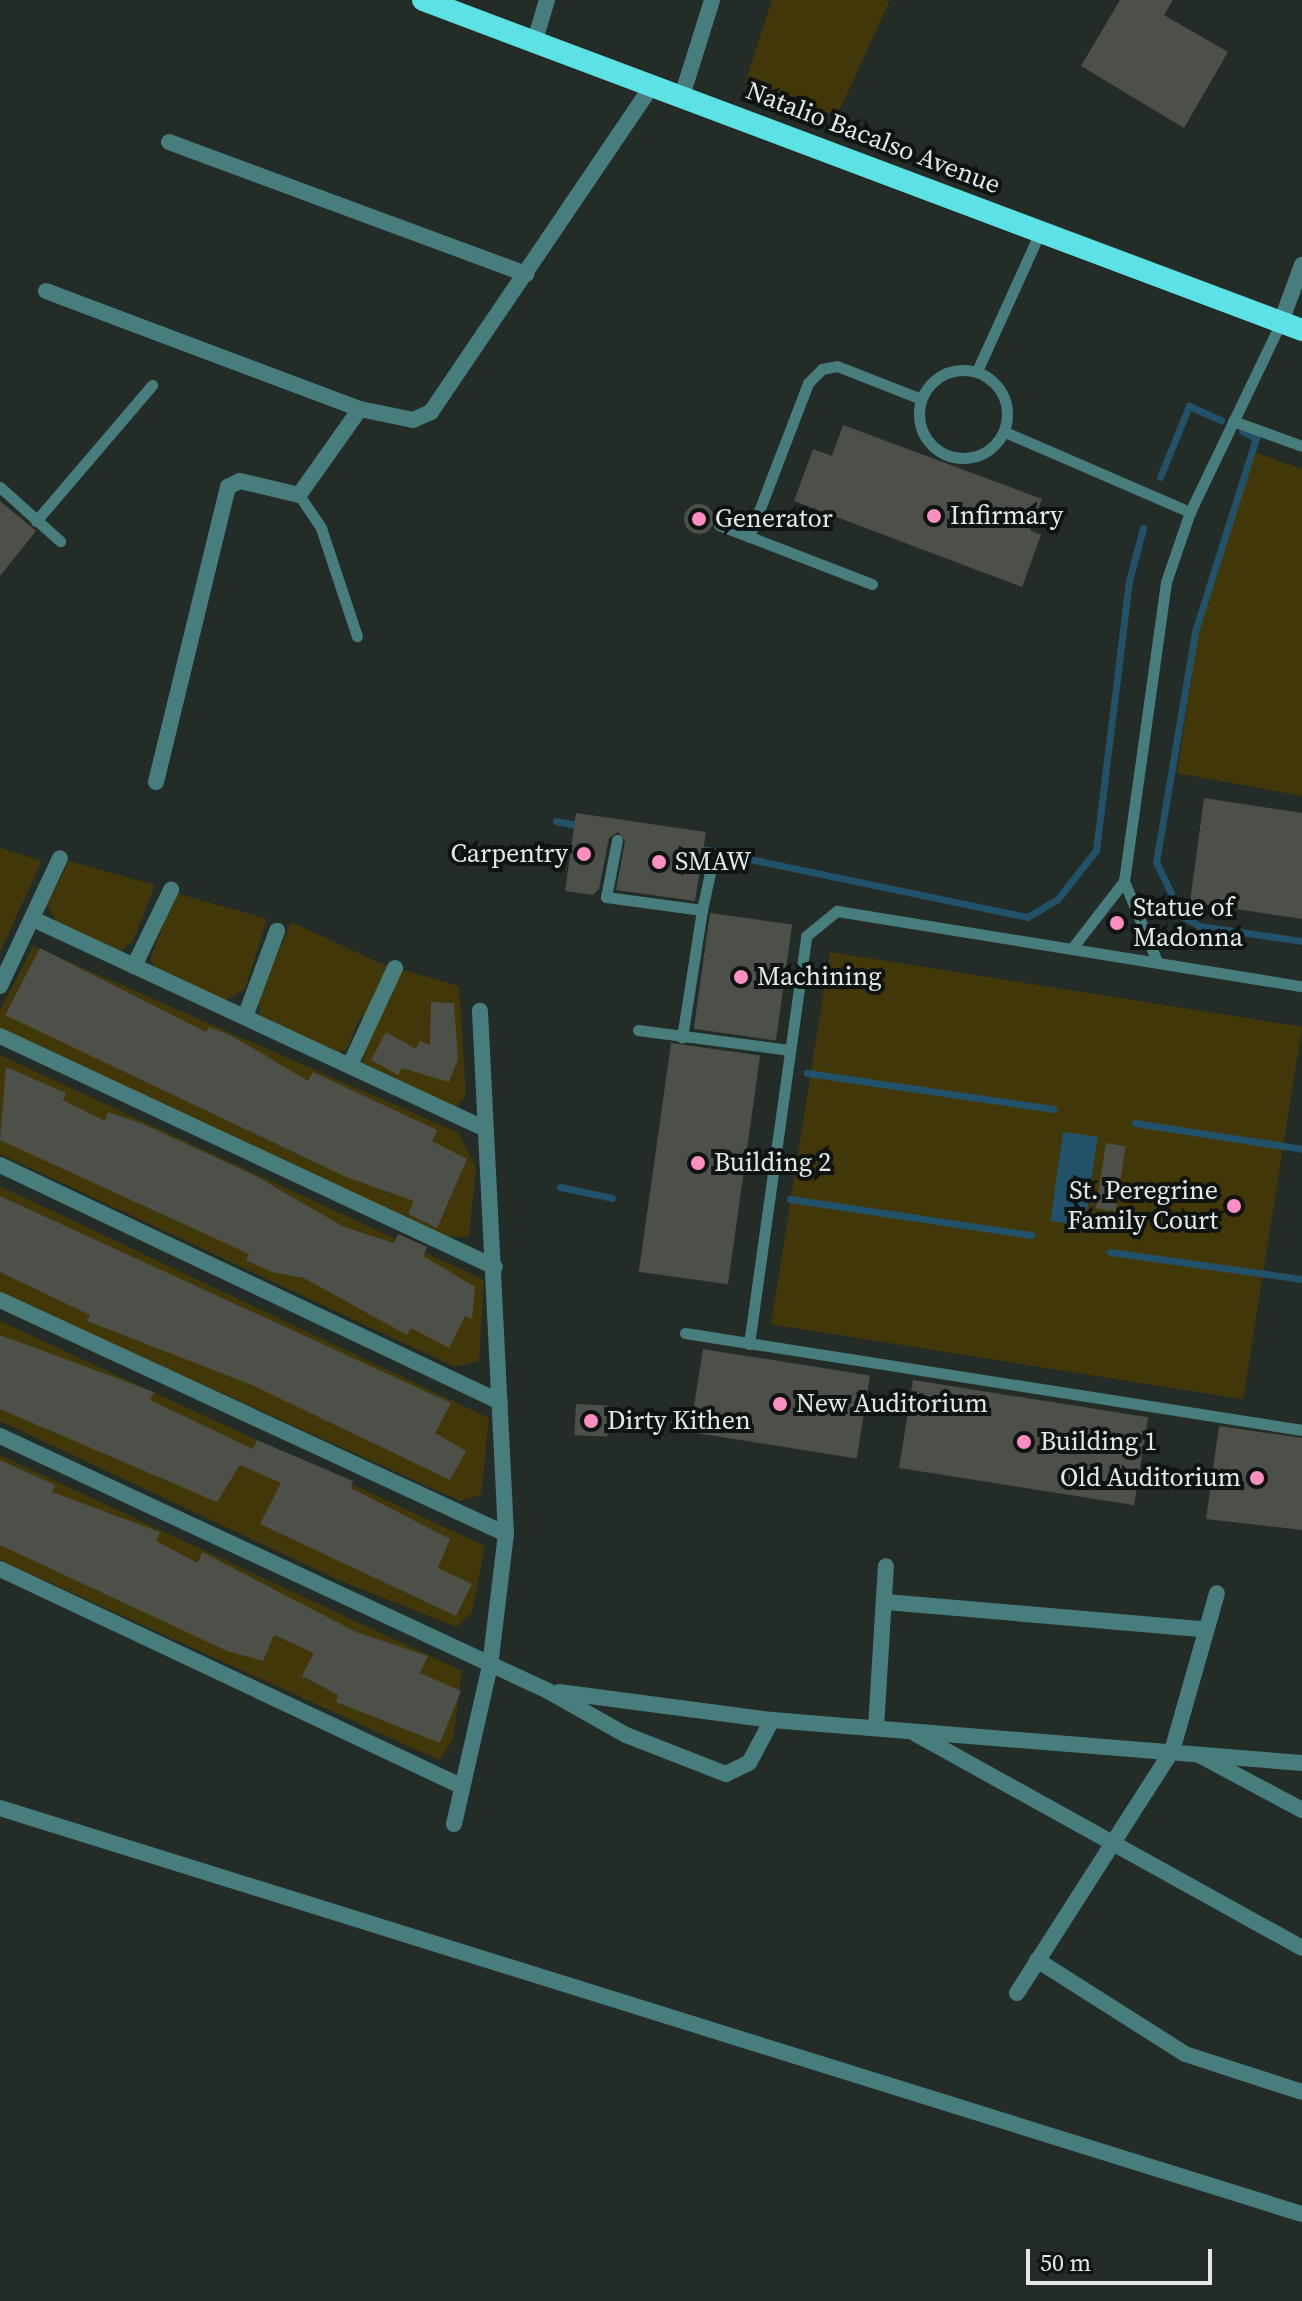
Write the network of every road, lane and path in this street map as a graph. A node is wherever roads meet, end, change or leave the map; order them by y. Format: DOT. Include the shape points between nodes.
graph roads {
  1 [pos="423,0"];
  2 [pos="547,0"];
  3 [pos="712,0"];
  4 [pos="535,40"];
  5 [pos="652,85"];
  6 [pos="682,96"];
  7 [pos="169,142"];
  8 [pos="1040,232"];
  9 [pos="1302,265"];
  10 [pos="526,274"];
  11 [pos="46,291"];
  12 [pos="1292,326"];
  13 [pos="977,371"];
  14 [pos="152,385"];
  15 [pos="921,399"];
  16 [pos="360,409"];
  17 [pos="1233,421"];
  18 [pos="1005,432"];
  19 [pos="1302,446"];
  20 [pos="0,487"];
  21 [pos="299,495"];
  22 [pos="1190,512"];
  23 [pos="36,521"];
  24 [pos="719,525"];
  25 [pos="749,537"];
  26 [pos="60,541"];
  27 [pos="872,584"];
  28 [pos="357,636"];
  29 [pos="156,782"];
  30 [pos="617,840"];
  31 [pos="60,858"];
  32 [pos="711,868"];
  33 [pos="1124,881"];
  34 [pos="171,890"];
  35 [pos="702,910"];
  36 [pos="33,919"];
  37 [pos="277,931"];
  38 [pos="1073,947"];
  39 [pos="1156,959"];
  40 [pos="134,966"];
  41 [pos="395,968"];
  42 [pos="0,986"];
  43 [pos="1302,986"];
  44 [pos="480,1011"];
  45 [pos="245,1017"];
  46 [pos="638,1030"];
  47 [pos="0,1036"];
  48 [pos="682,1037"];
  49 [pos="790,1050"];
  50 [pos="350,1065"];
  51 [pos="486,1129"];
  52 [pos="0,1165"];
  53 [pos="495,1267"];
  54 [pos="0,1300"];
  55 [pos="685,1333"];
  56 [pos="749,1344"];
  57 [pos="500,1402"];
  58 [pos="1302,1430"];
  59 [pos="0,1436"];
  60 [pos="506,1534"];
  61 [pos="886,1566"];
  62 [pos="0,1569"];
  63 [pos="1217,1593"];
  64 [pos="886,1602"];
  65 [pos="1203,1629"];
  66 [pos="490,1666"];
  67 [pos="548,1691"];
  68 [pos="772,1720"];
  69 [pos="876,1728"];
  70 [pos="912,1731"];
  71 [pos="1172,1751"];
  72 [pos="1193,1752"];
  73 [pos="1302,1763"];
  74 [pos="461,1786"];
  75 [pos="0,1808"];
  76 [pos="1302,1810"];
  77 [pos="454,1824"];
  78 [pos="1108,1845"];
  79 [pos="1302,1948"];
  80 [pos="1037,1960"];
  81 [pos="1017,1993"];
  82 [pos="1302,2092"];
  83 [pos="1302,2214"];
  1 -- 4 [label="highway, Natalio Bacalso Avenue"];
  2 -- 4 [label="street"];
  3 -- 6 [label="street"];
  4 -- 5 [label="highway, Natalio Bacalso Avenue"];
  5 -- 6 [label="highway, Natalio Bacalso Avenue"];
  5 -- 10 [label="street"];
  6 -- 8 [label="highway, Natalio Bacalso Avenue"];
  7 -- 10 [label="street"];
  8 -- 12 [label="highway, Natalio Bacalso Avenue"];
  8 -- 13 [label="lane"];
  9 -- 12 [label="street"];
  10 -- 16 [label="street" via="431,412 413,420"];
  11 -- 16 [label="street"];
  12 -- 17 [label="lane"];
  13 -- 15 [label="lane" via="943,373"];
  13 -- 18 [label="lane" via="1004,395"];
  14 -- 23 [label="lane"];
  15 -- 18 [label="lane" via="920,426 947,456 974,458"];
  15 -- 25 [label="lane" via="837,366 822,369 808,383"];
  16 -- 21 [label="street"];
  17 -- 19 [label="lane"];
  17 -- 22 [label="lane"];
  18 -- 22 [label="lane"];
  20 -- 23 [label="lane"];
  21 -- 28 [label="lane" via="321,528"];
  21 -- 29 [label="street" via="240,481 228,487"];
  22 -- 33 [label="lane" via="1166,582"];
  23 -- 26 [label="lane"];
  24 -- 25 [label="lane"];
  25 -- 27 [label="lane"];
  30 -- 35 [label="lane" via="606,897"];
  31 -- 36 [label="street"];
  32 -- 35 [label="lane"];
  33 -- 38 [label="lane"];
  33 -- 39 [label="lane"];
  34 -- 40 [label="street"];
  35 -- 48 [label="lane"];
  36 -- 40 [label="street"];
  36 -- 42 [label="street"];
  37 -- 45 [label="street"];
  38 -- 39 [label="lane"];
  38 -- 49 [label="lane" via="837,911 806,936"];
  39 -- 43 [label="lane"];
  40 -- 45 [label="street"];
  41 -- 50 [label="street"];
  44 -- 51 [label="street"];
  45 -- 50 [label="street"];
  46 -- 48 [label="lane"];
  47 -- 53 [label="street"];
  48 -- 49 [label="lane"];
  49 -- 56 [label="lane"];
  50 -- 51 [label="street"];
  51 -- 53 [label="street"];
  52 -- 57 [label="street"];
  53 -- 57 [label="street"];
  54 -- 60 [label="street"];
  55 -- 56 [label="lane"];
  56 -- 58 [label="lane"];
  57 -- 60 [label="street"];
  59 -- 66 [label="street"];
  60 -- 66 [label="street"];
  61 -- 64 [label="street"];
  62 -- 74 [label="street"];
  63 -- 65 [label="street"];
  64 -- 65 [label="street"];
  64 -- 69 [label="street"];
  65 -- 71 [label="street"];
  66 -- 67 [label="street"];
  66 -- 74 [label="street"];
  67 -- 68 [label="street"];
  67 -- 68 [label="street" via="626,1735 726,1774 765,1744"];
  68 -- 69 [label="street"];
  69 -- 70 [label="street"];
  70 -- 71 [label="street"];
  70 -- 78 [label="street"];
  71 -- 72 [label="street"];
  71 -- 78 [label="street"];
  72 -- 73 [label="street"];
  72 -- 76 [label="street"];
  74 -- 77 [label="street"];
  75 -- 83 [label="street"];
  78 -- 79 [label="street"];
  78 -- 80 [label="street"];
  80 -- 81 [label="street"];
  80 -- 82 [label="street" via="1185,2054"];
}
